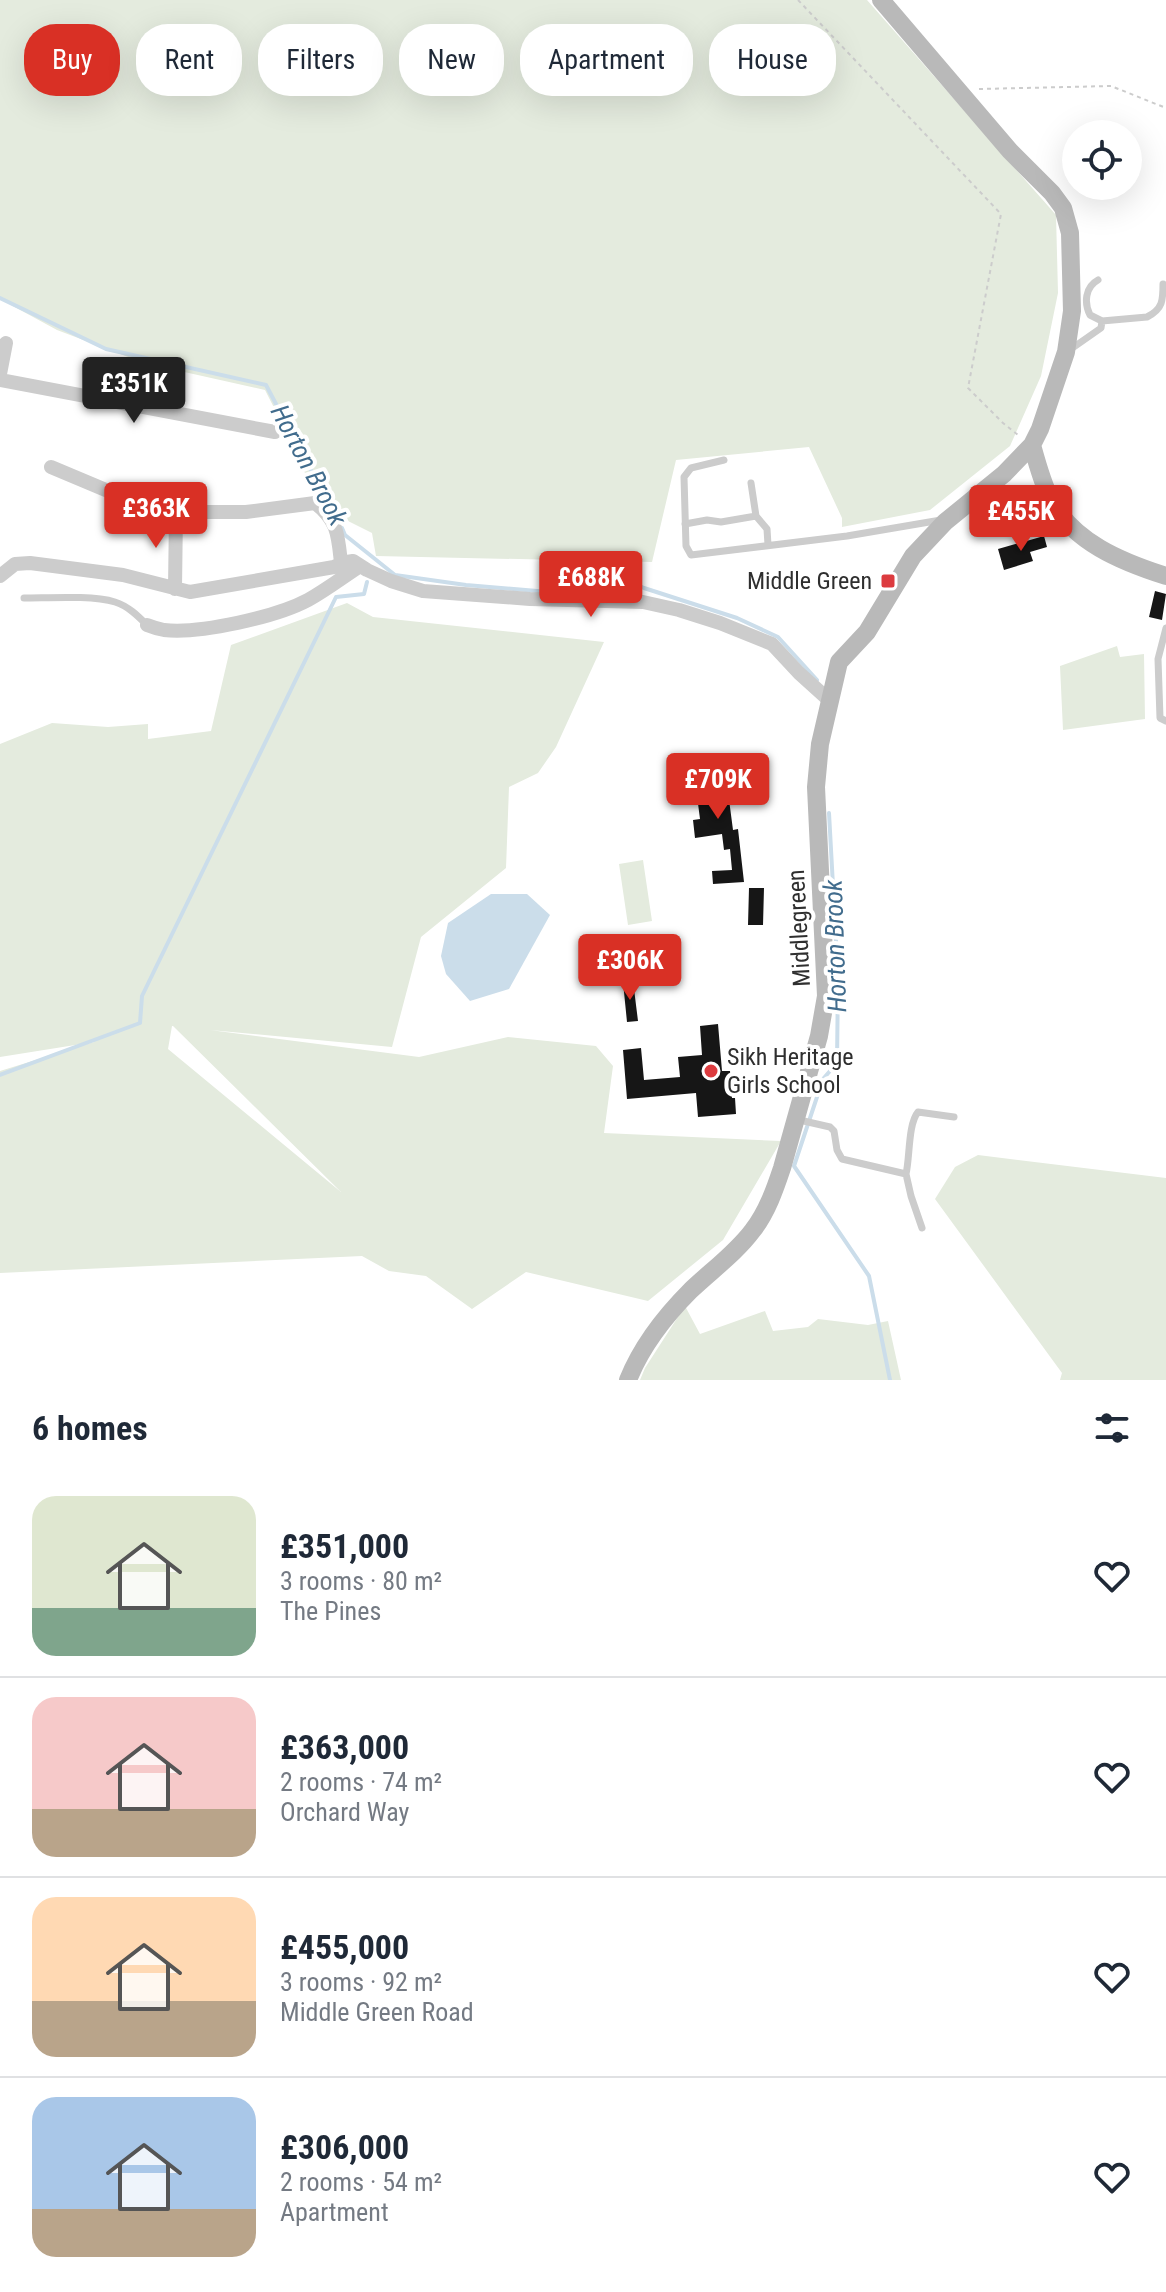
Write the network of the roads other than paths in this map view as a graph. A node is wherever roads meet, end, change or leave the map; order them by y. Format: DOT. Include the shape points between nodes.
graph roads {
  1 [pos="881,0"];
  2 [pos="1098,280"];
  3 [pos="1163,284"];
  4 [pos="1102,321"];
  5 [pos="6,343"];
  6 [pos="1066,352"];
  7 [pos="0,377"];
  8 [pos="275,432"];
  9 [pos="1032,445"];
  10 [pos="724,460"];
  11 [pos="51,467"];
  12 [pos="751,483"];
  13 [pos="176,512"];
  14 [pos="756,516"];
  15 [pos="951,517"];
  16 [pos="685,524"];
  17 [pos="768,545"];
  18 [pos="351,563"];
  19 [pos="0,576"];
  20 [pos="1166,576"];
  21 [pos="175,589"];
  22 [pos="24,598"];
  23 [pos="147,625"];
  24 [pos="1166,628"];
  25 [pos="830,701"];
  26 [pos="1166,721"];
  27 [pos="954,1117"];
  28 [pos="794,1119"];
  29 [pos="906,1174"];
  30 [pos="922,1228"];
  31 [pos="628,1380"];
  1 -- 6 [label="street" via="1063,208 1072,274"];
  2 -- 4 [label="lane" via="1088,291 1087,306 1090,315"];
  3 -- 4 [label="lane" via="1162,303 1153,314"];
  4 -- 6 [label="lane" via="1101,328"];
  5 -- 7 [label="street"];
  6 -- 9 [label="street"];
  7 -- 8 [label="street"];
  9 -- 15 [label="street, Middlegreen"];
  9 -- 20 [label="street" via="1050,499 1066,523 1117,558"];
  10 -- 16 [label="lane" via="686,472"];
  11 -- 13 [label="street"];
  12 -- 14 [label="lane"];
  13 -- 18 [label="street" via="246,512 315,503 327,513"];
  13 -- 21 [label="street"];
  14 -- 16 [label="lane"];
  14 -- 17 [label="lane" via="767,529"];
  15 -- 17 [label="lane"];
  15 -- 25 [label="street, Middlegreen" via="913,556 867,632 839,662"];
  16 -- 17 [label="lane" via="691,555"];
  18 -- 21 [label="street" via="190,592"];
  18 -- 23 [label="street" via="308,600 277,613 187,630"];
  18 -- 25 [label="street" via="423,591 643,602 679,610 772,644"];
  19 -- 21 [label="street" via="15,564 30,563 123,575"];
  22 -- 23 [label="lane" via="115,602"];
  24 -- 26 [label="lane" via="1158,659 1160,718"];
  25 -- 28 [label="street, Middlegreen" via="816,787 826,996"];
  27 -- 29 [label="lane" via="918,1112 912,1118"];
  28 -- 29 [label="lane" via="830,1127 842,1159"];
  28 -- 31 [label="street, Middlegreen" via="775,1190 755,1228 660,1323"];
  29 -- 30 [label="lane"];
}
